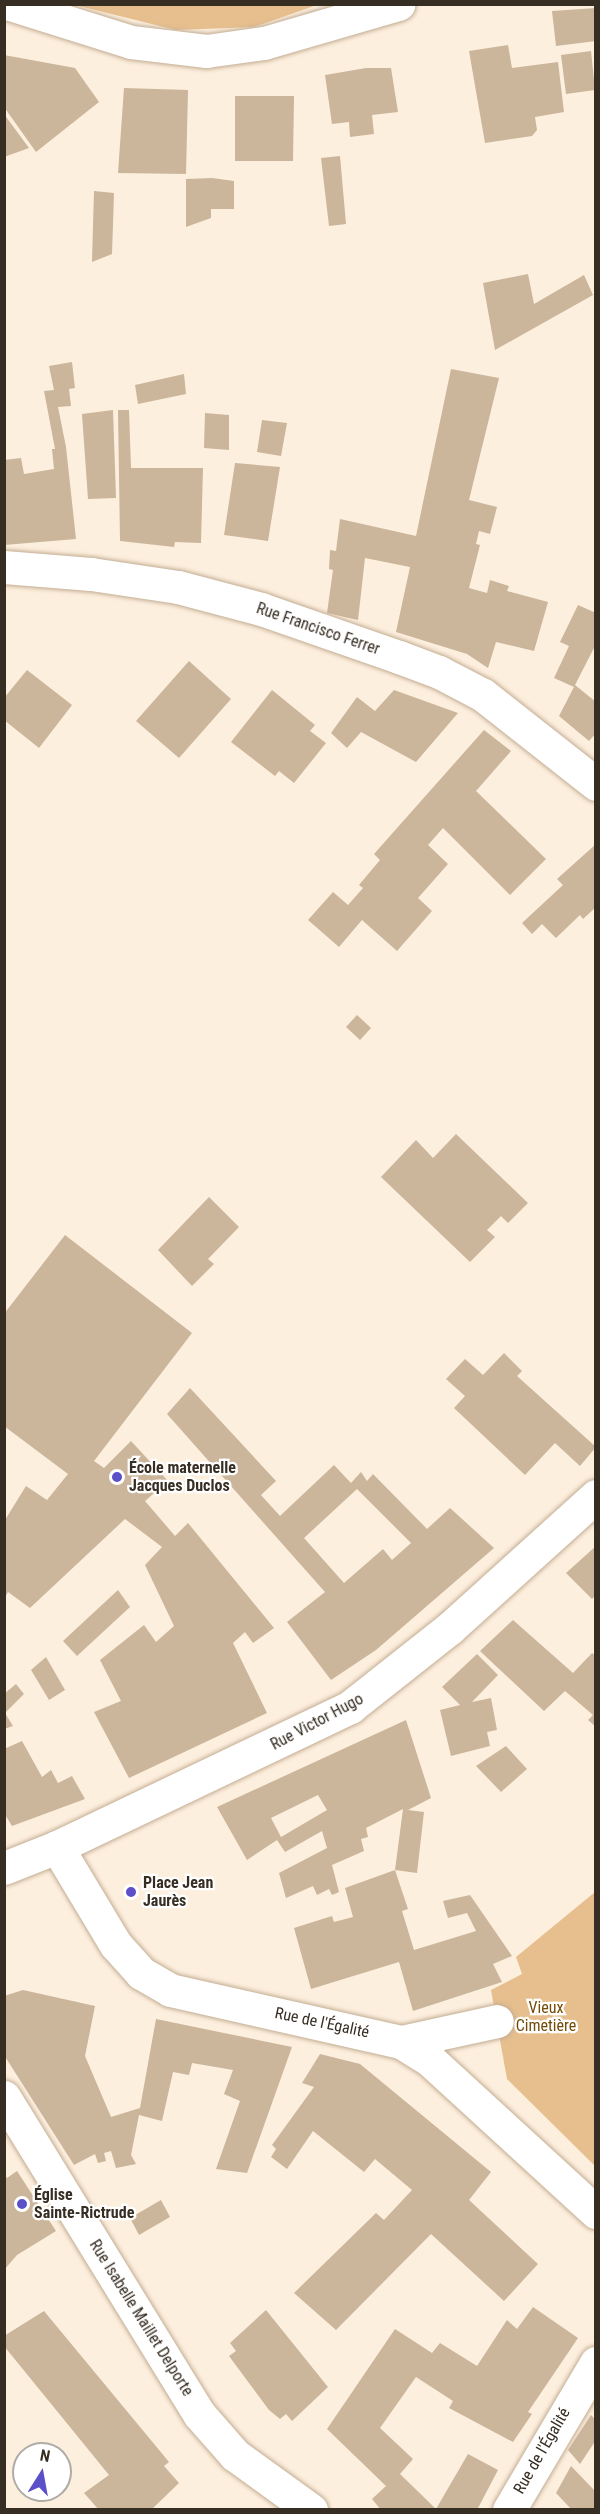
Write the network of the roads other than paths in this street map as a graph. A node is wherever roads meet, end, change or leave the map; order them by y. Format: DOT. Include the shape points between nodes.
graph roads {
  1 [pos="10,4"];
  2 [pos="398,4"];
  3 [pos="4,567"];
  4 [pos="596,784"];
  5 [pos="596,1496"];
  6 [pos="57,1847"];
  7 [pos="4,1868"];
  8 [pos="497,2021"];
  9 [pos="401,2042"];
  10 [pos="4,2097"];
  11 [pos="596,2212"];
  12 [pos="596,2363"];
  13 [pos="311,2510"];
  14 [pos="508,2510"];
  1 -- 2 [label="street" via="131,42 206,51 264,44"];
  3 -- 4 [label="street, Rue Francisco Ferrer" via="178,587 261,609 399,657 483,695"];
  5 -- 6 [label="street, Rue Victor Hugo" via="375,1691 325,1721"];
  6 -- 7 [label="street"];
  6 -- 9 [label="street, Rue de l'Égalité" via="116,1945 128,1961 155,1983 170,1990"];
  8 -- 9 [label="street"];
  9 -- 11 [label="street, Rue de l'Égalité" via="430,2061"];
  10 -- 13 [label="street, Rue Isabelle Maillet Delporte" via="199,2414 235,2455"];
  12 -- 14 [label="street, Rue de l'Égalité"];
}
